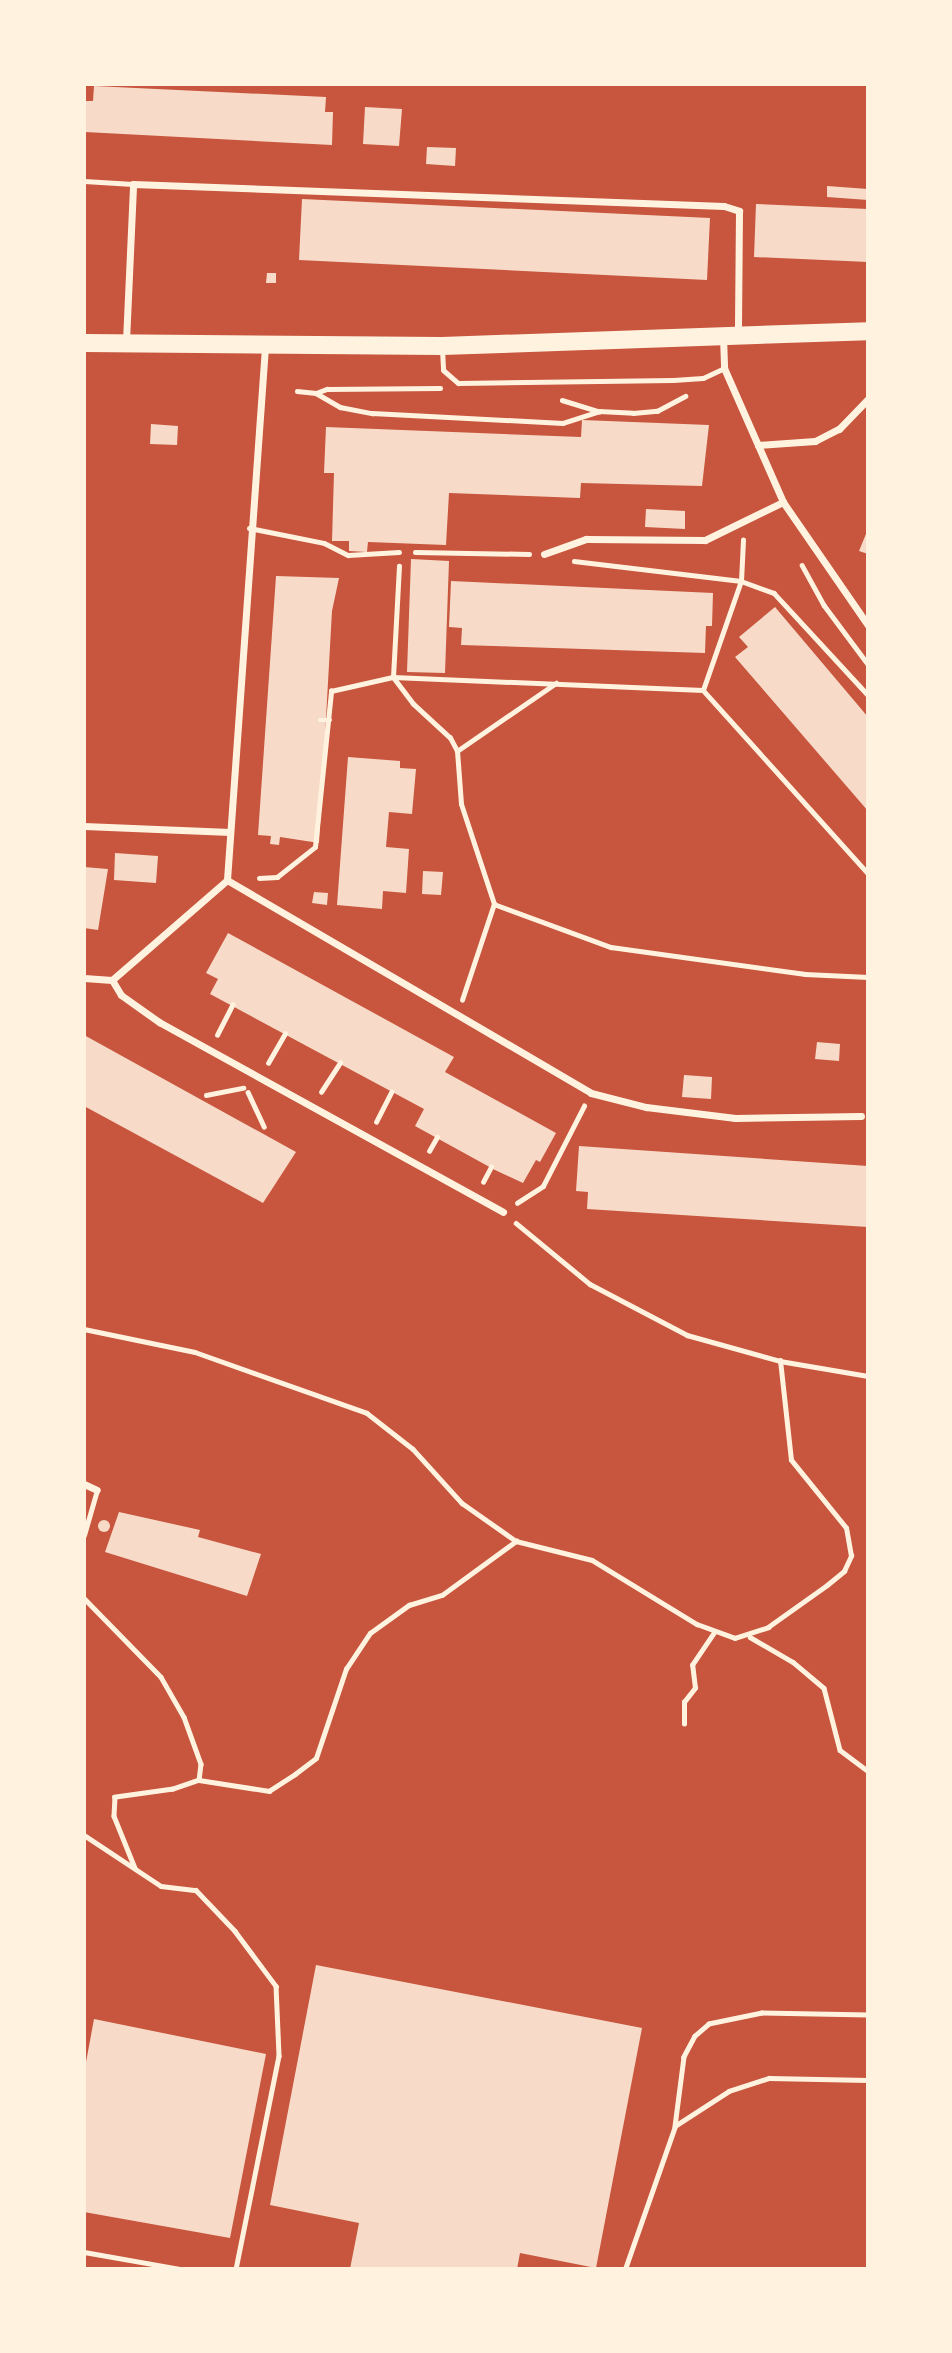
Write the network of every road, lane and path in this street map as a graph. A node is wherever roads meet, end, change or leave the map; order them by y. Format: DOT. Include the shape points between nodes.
graph roads {
  1 [pos="84,181"];
  2 [pos="133,184"];
  3 [pos="868,331"];
  4 [pos="730,334"];
  5 [pos="84,343"];
  6 [pos="126,345"];
  7 [pos="442,346"];
  8 [pos="265,347"];
  9 [pos="724,368"];
  10 [pos="543,382"];
  11 [pos="458,383"];
  12 [pos="297,391"];
  13 [pos="316,393"];
  14 [pos="689,394"];
  15 [pos="868,399"];
  16 [pos="599,411"];
  17 [pos="758,445"];
  18 [pos="783,502"];
  19 [pos="744,522"];
  20 [pos="249,528"];
  21 [pos="400,552"];
  22 [pos="796,553"];
  23 [pos="544,554"];
  24 [pos="553,555"];
  25 [pos="741,582"];
  26 [pos="868,625"];
  27 [pos="868,664"];
  28 [pos="393,677"];
  29 [pos="556,683"];
  30 [pos="703,690"];
  31 [pos="868,695"];
  32 [pos="320,720"];
  33 [pos="330,720"];
  34 [pos="457,751"];
  35 [pos="84,825"];
  36 [pos="230,832"];
  37 [pos="868,873"];
  38 [pos="227,880"];
  39 [pos="494,904"];
  40 [pos="868,977"];
  41 [pos="84,978"];
  42 [pos="112,980"];
  43 [pos="232,1004"];
  44 [pos="456,1013"];
  45 [pos="285,1034"];
  46 [pos="209,1049"];
  47 [pos="340,1063"];
  48 [pos="260,1077"];
  49 [pos="246,1088"];
  50 [pos="391,1092"];
  51 [pos="591,1094"];
  52 [pos="206,1095"];
  53 [pos="312,1106"];
  54 [pos="861,1116"];
  55 [pos="369,1138"];
  56 [pos="503,1212"];
  57 [pos="84,1329"];
  58 [pos="780,1361"];
  59 [pos="868,1376"];
  60 [pos="84,1484"];
  61 [pos="97,1490"];
  62 [pos="84,1535"];
  63 [pos="516,1541"];
  64 [pos="84,1598"];
  65 [pos="714,1632"];
  66 [pos="749,1636"];
  67 [pos="684,1724"];
  68 [pos="868,1771"];
  69 [pos="199,1780"];
  70 [pos="84,1835"];
  71 [pos="136,1870"];
  72 [pos="868,2015"];
  73 [pos="868,2080"];
  74 [pos="675,2126"];
  75 [pos="84,2252"];
  76 [pos="180,2269"];
  77 [pos="236,2269"];
  78 [pos="625,2269"];
  1 -- 2 [label="lane"];
  2 -- 4 [label="street" via="724,205 739,211"];
  2 -- 6 [label="street"];
  3 -- 4 [label="main road"];
  4 -- 7 [label="main road"];
  4 -- 9 [label="street"];
  5 -- 6 [label="main road"];
  6 -- 8 [label="main road"];
  7 -- 8 [label="main road"];
  7 -- 11 [label="lane" via="443,370"];
  8 -- 20 [label="street"];
  9 -- 10 [label="lane" via="693,379"];
  9 -- 17 [label="street"];
  10 -- 11 [label="lane"];
  10 -- 16 [label="path" via="547,393"];
  11 -- 13 [label="path"];
  12 -- 13 [label="path"];
  13 -- 16 [label="path" via="340,407 372,413 563,423"];
  14 -- 16 [label="path" via="657,411"];
  15 -- 17 [label="street" via="839,429 815,441"];
  17 -- 18 [label="street"];
  18 -- 19 [label="street"];
  18 -- 26 [label="street"];
  19 -- 24 [label="street" via="705,540 586,539"];
  19 -- 25 [label="path"];
  20 -- 21 [label="lane" via="324,543 348,555"];
  20 -- 36 [label="street"];
  21 -- 23 [label="path"];
  21 -- 28 [label="path"];
  22 -- 27 [label="path" via="824,604"];
  23 -- 24 [label="street"];
  24 -- 25 [label="path" via="583,564"];
  25 -- 30 [label="path"];
  25 -- 31 [label="path" via="774,593"];
  28 -- 29 [label="path"];
  28 -- 33 [label="path" via="331,691"];
  28 -- 34 [label="path"];
  29 -- 30 [label="path"];
  29 -- 34 [label="path"];
  30 -- 37 [label="path"];
  32 -- 33 [label="path"];
  33 -- 38 [label="path" via="315,847 277,877"];
  34 -- 39 [label="path" via="461,804"];
  35 -- 36 [label="street"];
  36 -- 38 [label="street"];
  38 -- 42 [label="street"];
  38 -- 44 [label="street"];
  39 -- 40 [label="path" via="611,947 805,974"];
  39 -- 44 [label="path" via="480,956"];
  41 -- 42 [label="street"];
  42 -- 46 [label="street" via="121,995 142,1011"];
  43 -- 46 [label="path"];
  44 -- 51 [label="street"];
  45 -- 48 [label="path"];
  46 -- 48 [label="street"];
  47 -- 53 [label="path"];
  48 -- 53 [label="street"];
  49 -- 52 [label="path"];
  50 -- 55 [label="path"];
  51 -- 54 [label="street" via="646,1107 735,1118"];
  51 -- 56 [label="path" via="543,1186"];
  53 -- 55 [label="street"];
  55 -- 56 [label="street"];
  56 -- 58 [label="path" via="590,1284 631,1308 687,1335"];
  57 -- 63 [label="path" via="195,1352 366,1413 413,1449 462,1503"];
  58 -- 59 [label="path"];
  58 -- 66 [label="path" via="791,1460 846,1528 851,1556 844,1571 827,1585"];
  60 -- 61 [label="street"];
  61 -- 62 [label="lane"];
  63 -- 65 [label="path" via="592,1560"];
  63 -- 69 [label="path" via="442,1595 409,1605 370,1633 346,1669 316,1758 269,1791"];
  64 -- 69 [label="path" via="161,1677 191,1735 201,1764"];
  65 -- 66 [label="path"];
  65 -- 67 [label="path" via="692,1665 695,1688 684,1702"];
  66 -- 68 [label="path" via="793,1662 824,1688 840,1750"];
  69 -- 71 [label="path" via="116,1797 114,1816"];
  70 -- 71 [label="path"];
  71 -- 77 [label="path" via="161,1886 196,1891 235,1931 276,1986 279,2056"];
  72 -- 74 [label="path" via="762,2013 709,2024 695,2036 684,2057"];
  73 -- 74 [label="path" via="769,2078 729,2091"];
  74 -- 78 [label="path"];
  75 -- 76 [label="lane"];
}
